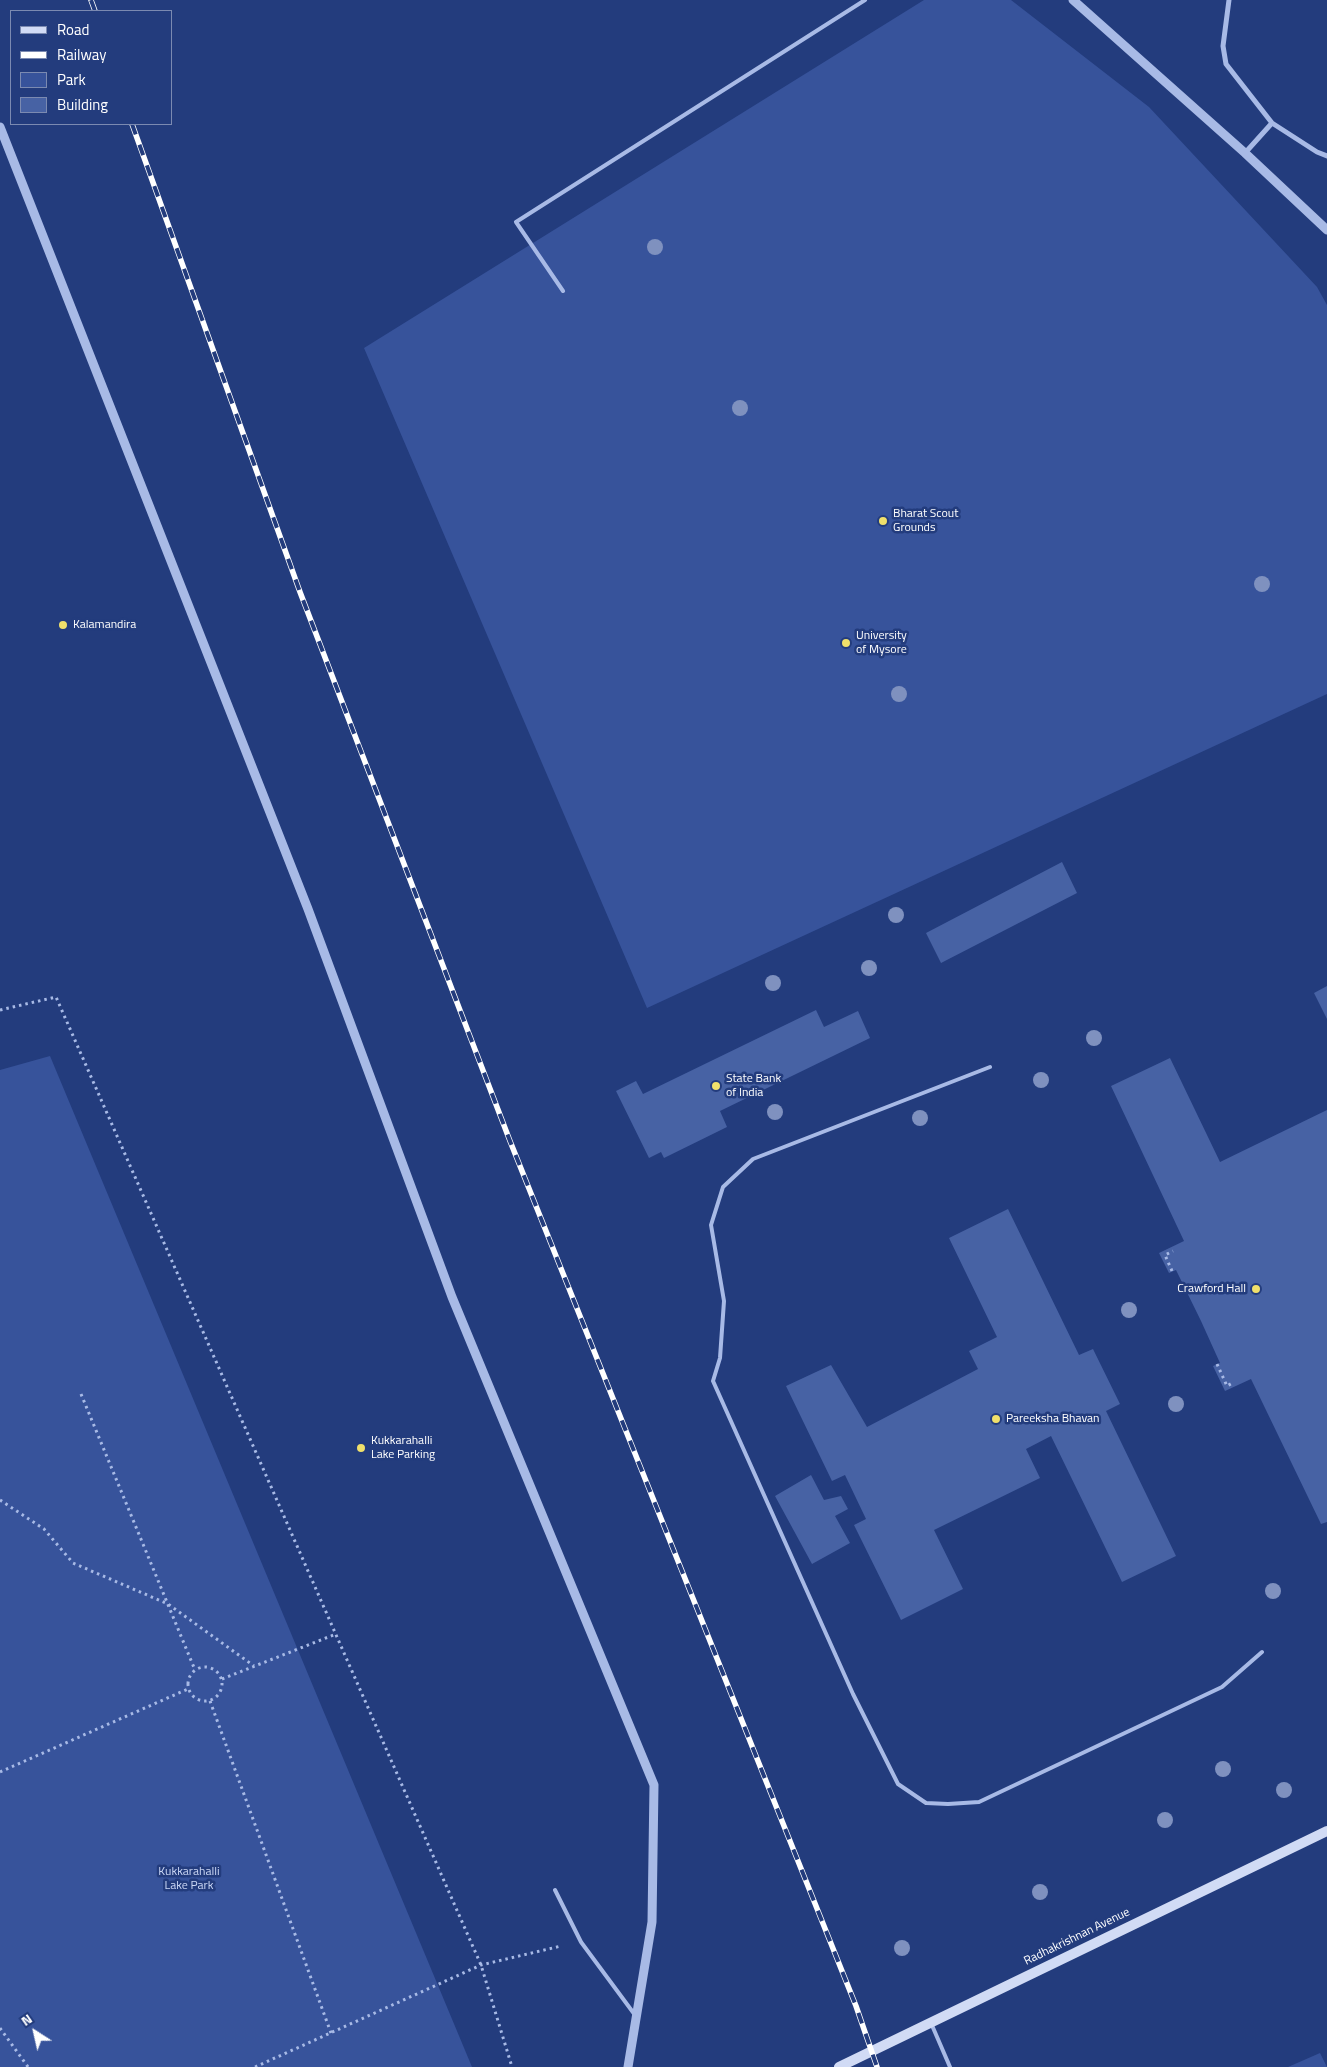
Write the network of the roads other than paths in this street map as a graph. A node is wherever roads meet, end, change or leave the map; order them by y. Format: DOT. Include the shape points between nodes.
graph roads {
  1 [pos="865,0"];
  2 [pos="1073,0"];
  3 [pos="1229,0"];
  4 [pos="1272,123"];
  5 [pos="0,127"];
  6 [pos="1245,153"];
  7 [pos="1327,156"];
  8 [pos="1327,230"];
  9 [pos="563,291"];
  10 [pos="990,1067"];
  11 [pos="1262,1652"];
  12 [pos="1327,1831"];
  13 [pos="555,1890"];
  14 [pos="635,2015"];
  15 [pos="930,2021"];
  16 [pos="628,2067"];
  17 [pos="839,2067"];
  18 [pos="950,2067"];
  1 -- 9 [label="lane" via="516,222"];
  2 -- 6 [label="street"];
  3 -- 4 [label="street" via="1223,46 1226,64"];
  4 -- 6 [label="street"];
  4 -- 7 [label="street"];
  5 -- 14 [label="street" via="308,909 452,1297 654,1785 652,1922"];
  6 -- 8 [label="street"];
  10 -- 11 [label="lane" via="753,1159 723,1187 711,1225 724,1301 720,1358 713,1380 852,1694 898,1784 926,1802 979,1802 1222,1687"];
  12 -- 15 [label="main road, Radhakrishnan Avenue"];
  13 -- 14 [label="lane" via="581,1942"];
  14 -- 16 [label="street"];
  15 -- 17 [label="main road, Radhakrishnan Avenue"];
  15 -- 18 [label="lane"];
}
